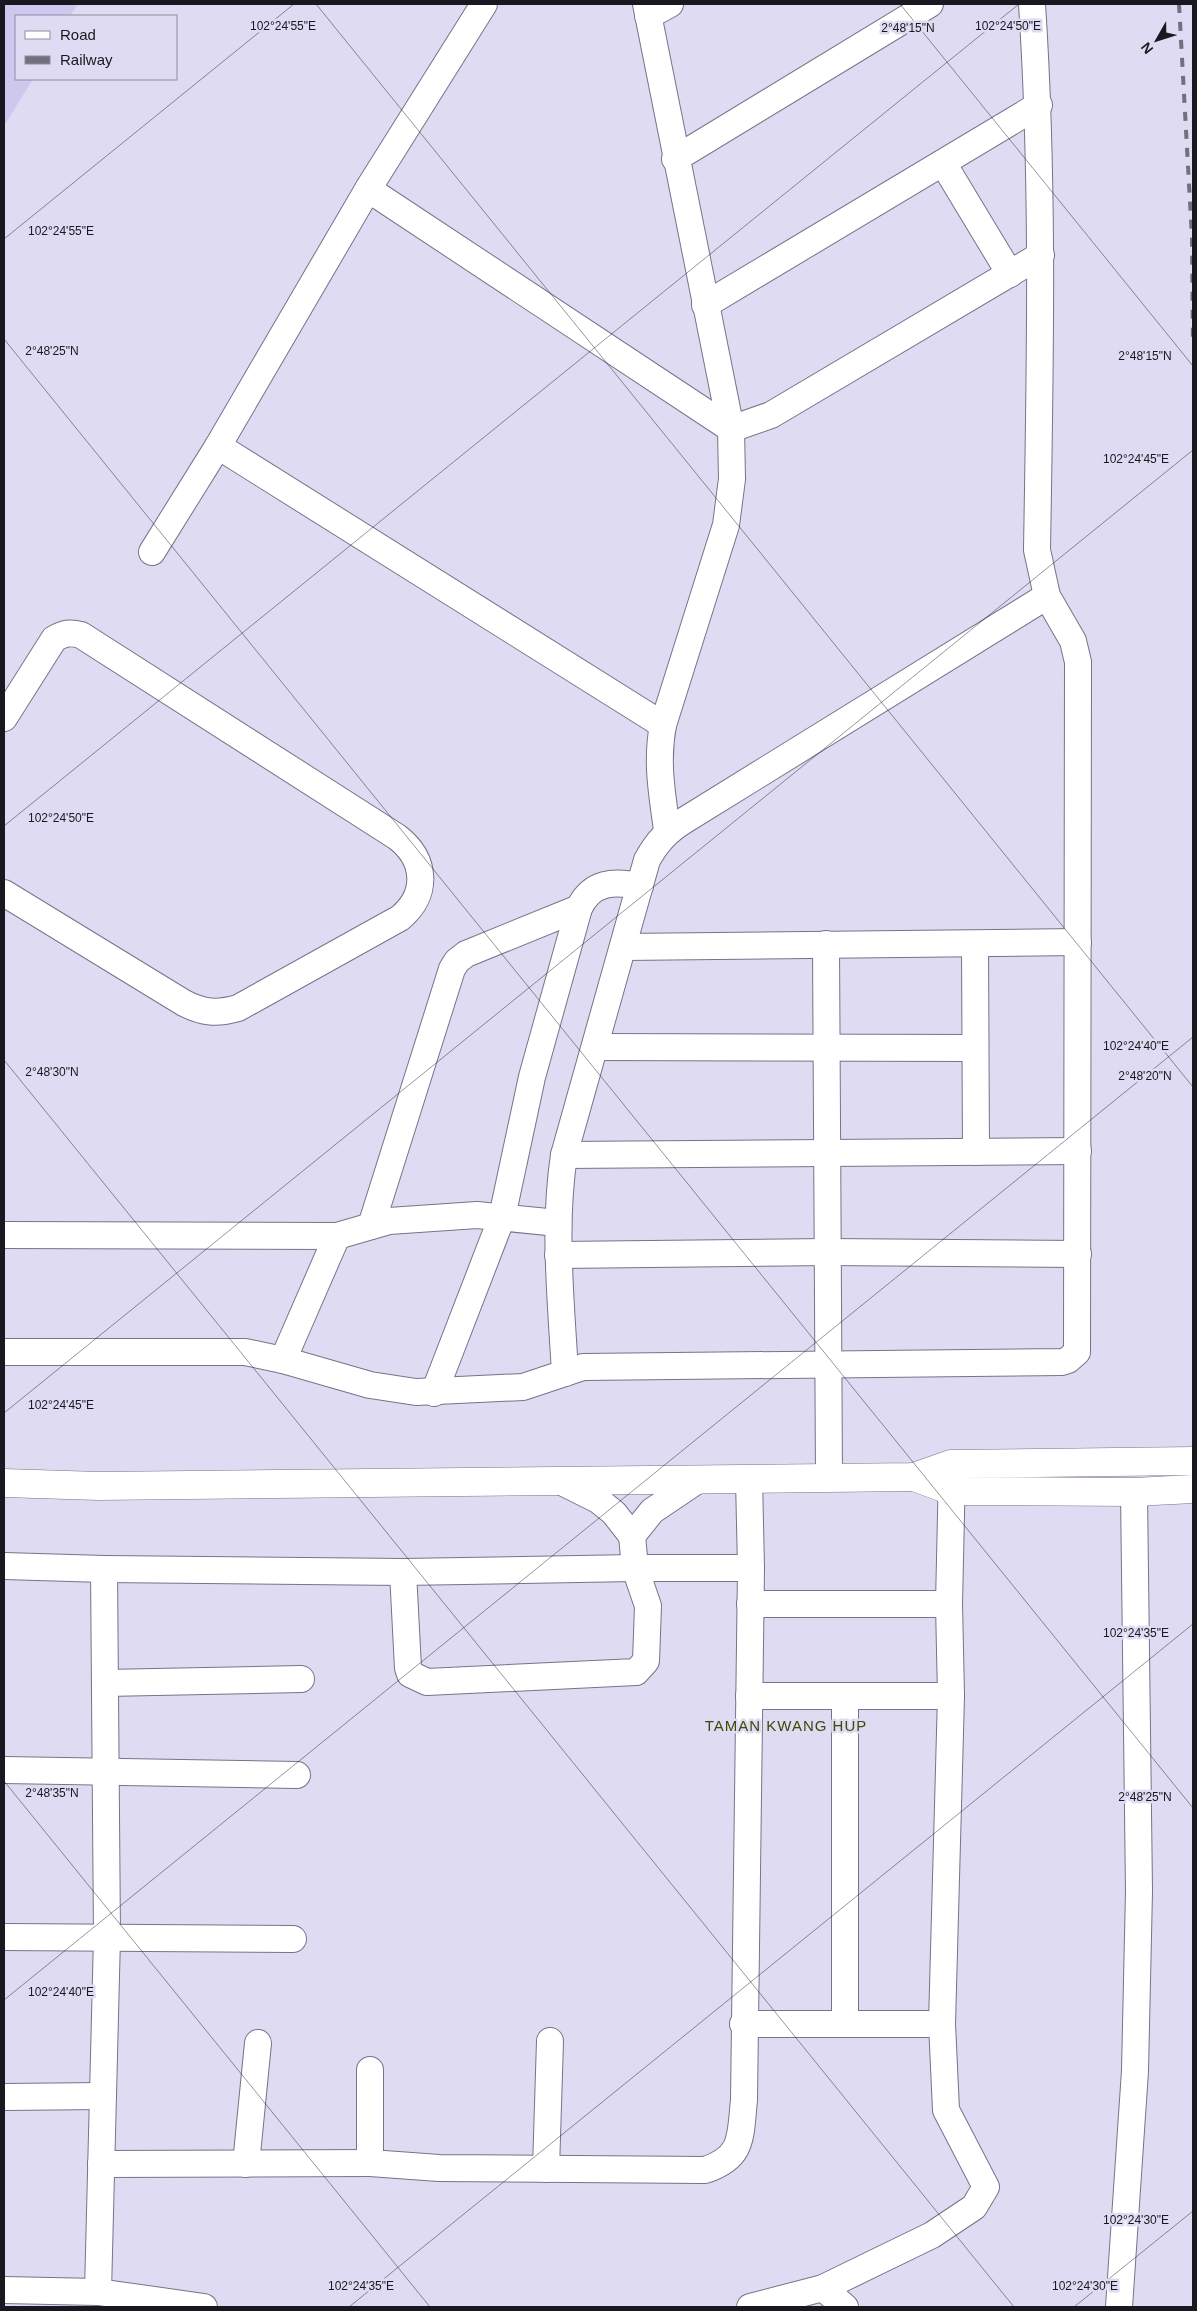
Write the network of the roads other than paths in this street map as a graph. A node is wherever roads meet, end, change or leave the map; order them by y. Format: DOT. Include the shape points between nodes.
graph roads {
  1 [pos="484,4"];
  2 [pos="930,4"];
  3 [pos="1032,4"];
  4 [pos="655,8"];
  5 [pos="1039,105"];
  6 [pos="675,158"];
  7 [pos="943,162"];
  8 [pos="368,189"];
  9 [pos="1041,255"];
  10 [pos="1010,274"];
  11 [pos="705,305"];
  12 [pos="731,429"];
  13 [pos="218,446"];
  14 [pos="152,552"];
  15 [pos="1047,596"];
  16 [pos="4,718"];
  17 [pos="663,725"];
  18 [pos="667,830"];
  19 [pos="640,886"];
  20 [pos="4,893"];
  21 [pos="579,908"];
  22 [pos="1078,942"];
  23 [pos="826,944"];
  24 [pos="975,944"];
  25 [pos="623,947"];
  26 [pos="595,1047"];
  27 [pos="826,1048"];
  28 [pos="976,1048"];
  29 [pos="1078,1151"];
  30 [pos="976,1152"];
  31 [pos="827,1153"];
  32 [pos="564,1155"];
  33 [pos="502,1217"];
  34 [pos="558,1223"];
  35 [pos="371,1226"];
  36 [pos="4,1235"];
  37 [pos="337,1236"];
  38 [pos="827,1252"];
  39 [pos="1078,1254"];
  40 [pos="558,1255"];
  41 [pos="4,1352"];
  42 [pos="284,1360"];
  43 [pos="828,1364"];
  44 [pos="565,1372"];
  45 [pos="434,1393"];
  46 [pos="1193,1461"];
  47 [pos="952,1464"];
  48 [pos="829,1478"];
  49 [pos="914,1478"];
  50 [pos="749,1479"];
  51 [pos="698,1480"];
  52 [pos="560,1481"];
  53 [pos="4,1483"];
  54 [pos="1193,1489"];
  55 [pos="952,1491"];
  56 [pos="1134,1492"];
  57 [pos="632,1536"];
  58 [pos="4,1566"];
  59 [pos="636,1568"];
  60 [pos="751,1568"];
  61 [pos="104,1569"];
  62 [pos="403,1572"];
  63 [pos="750,1604"];
  64 [pos="949,1604"];
  65 [pos="301,1679"];
  66 [pos="105,1683"];
  67 [pos="748,1696"];
  68 [pos="845,1696"];
  69 [pos="951,1696"];
  70 [pos="4,1770"];
  71 [pos="106,1772"];
  72 [pos="297,1775"];
  73 [pos="4,1937"];
  74 [pos="107,1937"];
  75 [pos="293,1939"];
  76 [pos="743,2024"];
  77 [pos="845,2024"];
  78 [pos="942,2024"];
  79 [pos="550,2041"];
  80 [pos="258,2043"];
  81 [pos="370,2070"];
  82 [pos="103,2096"];
  83 [pos="4,2097"];
  84 [pos="370,2163"];
  85 [pos="101,2164"];
  86 [pos="246,2164"];
  87 [pos="546,2169"];
  88 [pos="823,2288"];
  89 [pos="4,2290"];
  90 [pos="98,2292"];
  91 [pos="167,2305"];
  92 [pos="204,2307"];
  93 [pos="750,2307"];
  94 [pos="845,2307"];
  95 [pos="1119,2307"];
  1 -- 8 [label="street"];
  2 -- 6 [label="street"];
  3 -- 5 [label="street"];
  4 -- 6 [label="street"];
  5 -- 7 [label="street"];
  5 -- 9 [label="street"];
  6 -- 11 [label="street"];
  7 -- 10 [label="street"];
  7 -- 11 [label="street"];
  8 -- 12 [label="street"];
  8 -- 13 [label="street"];
  9 -- 10 [label="street"];
  9 -- 15 [label="street" via="1037,550"];
  10 -- 12 [label="street" via="771,415"];
  11 -- 12 [label="street"];
  12 -- 17 [label="street" via="732,479 726,525"];
  13 -- 14 [label="street"];
  13 -- 17 [label="street"];
  15 -- 18 [label="street"];
  15 -- 22 [label="street" via="1073,640 1078,662"];
  16 -- 20 [label="street" via="54,639 72,632 81,635 397,837 412,853 421,876 416,901 400,918 238,1008 212,1013 196,1010"];
  17 -- 18 [label="street" via="658,767"];
  18 -- 19 [label="street" via="647,860"];
  19 -- 21 [label="street" via="608,883 590,892"];
  19 -- 25 [label="street"];
  21 -- 33 [label="street" via="532,1077"];
  21 -- 35 [label="street" via="466,954 457,961"];
  22 -- 24 [label="street"];
  22 -- 29 [label="street"];
  23 -- 24 [label="street"];
  23 -- 25 [label="street"];
  23 -- 27 [label="street"];
  24 -- 28 [label="street"];
  25 -- 26 [label="street"];
  26 -- 27 [label="street"];
  26 -- 32 [label="street"];
  27 -- 28 [label="street"];
  27 -- 31 [label="street"];
  28 -- 30 [label="street"];
  29 -- 30 [label="street"];
  29 -- 39 [label="street"];
  30 -- 31 [label="street"];
  31 -- 32 [label="street"];
  31 -- 38 [label="street"];
  32 -- 34 [label="street"];
  33 -- 34 [label="street"];
  33 -- 35 [label="street" via="477,1215 388,1221"];
  33 -- 45 [label="street"];
  34 -- 40 [label="street"];
  35 -- 37 [label="street"];
  36 -- 37 [label="street"];
  37 -- 42 [label="street"];
  38 -- 39 [label="street"];
  38 -- 40 [label="street"];
  38 -- 43 [label="street"];
  39 -- 43 [label="street" via="1078,1346 1077,1352 1068,1360"];
  40 -- 44 [label="street"];
  41 -- 42 [label="street" via="245,1352"];
  42 -- 45 [label="street" via="383,1388"];
  43 -- 44 [label="street" via="591,1366"];
  43 -- 48 [label="street"];
  44 -- 45 [label="street" via="523,1387"];
  46 -- 47 [label="main road"];
  47 -- 49 [label="main road"];
  47 -- 55 [label="street"];
  48 -- 49 [label="main road"];
  48 -- 50 [label="main road"];
  49 -- 55 [label="main road"];
  50 -- 51 [label="main road"];
  50 -- 60 [label="street"];
  51 -- 52 [label="main road"];
  51 -- 57 [label="street" via="652,1511"];
  52 -- 53 [label="main road" via="109,1486"];
  52 -- 57 [label="street" via="598,1500 614,1513"];
  54 -- 56 [label="main road"];
  55 -- 56 [label="main road"];
  55 -- 64 [label="street"];
  56 -- 95 [label="street" via="1139,1891 1135,2071"];
  57 -- 59 [label="street"];
  58 -- 61 [label="street"];
  59 -- 60 [label="street"];
  59 -- 62 [label="street"];
  59 -- 62 [label="street" via="648,1606 646,1662 636,1672 427,1682 410,1674 408,1668"];
  60 -- 63 [label="street"];
  61 -- 62 [label="street"];
  61 -- 66 [label="street"];
  63 -- 64 [label="street"];
  63 -- 67 [label="street"];
  64 -- 69 [label="street"];
  65 -- 66 [label="street"];
  66 -- 71 [label="street"];
  67 -- 68 [label="street"];
  67 -- 76 [label="street"];
  68 -- 69 [label="street"];
  68 -- 77 [label="street"];
  69 -- 78 [label="street"];
  70 -- 71 [label="street"];
  71 -- 72 [label="street"];
  71 -- 74 [label="street"];
  73 -- 74 [label="street"];
  74 -- 75 [label="street"];
  74 -- 82 [label="street"];
  76 -- 77 [label="street"];
  76 -- 87 [label="street" via="744,2100 740,2138 734,2153 722,2164 705,2170"];
  77 -- 78 [label="street"];
  78 -- 88 [label="street" via="946,2110 986,2187 974,2207 932,2235"];
  79 -- 87 [label="street"];
  80 -- 86 [label="street"];
  81 -- 84 [label="street"];
  82 -- 83 [label="street"];
  82 -- 85 [label="street"];
  84 -- 86 [label="street"];
  84 -- 87 [label="street" via="408,2167"];
  85 -- 86 [label="street"];
  85 -- 90 [label="street"];
  88 -- 93 [label="street"];
  88 -- 94 [label="street"];
  89 -- 90 [label="street"];
  90 -- 91 [label="street"];
  91 -- 92 [label="street"];
}
